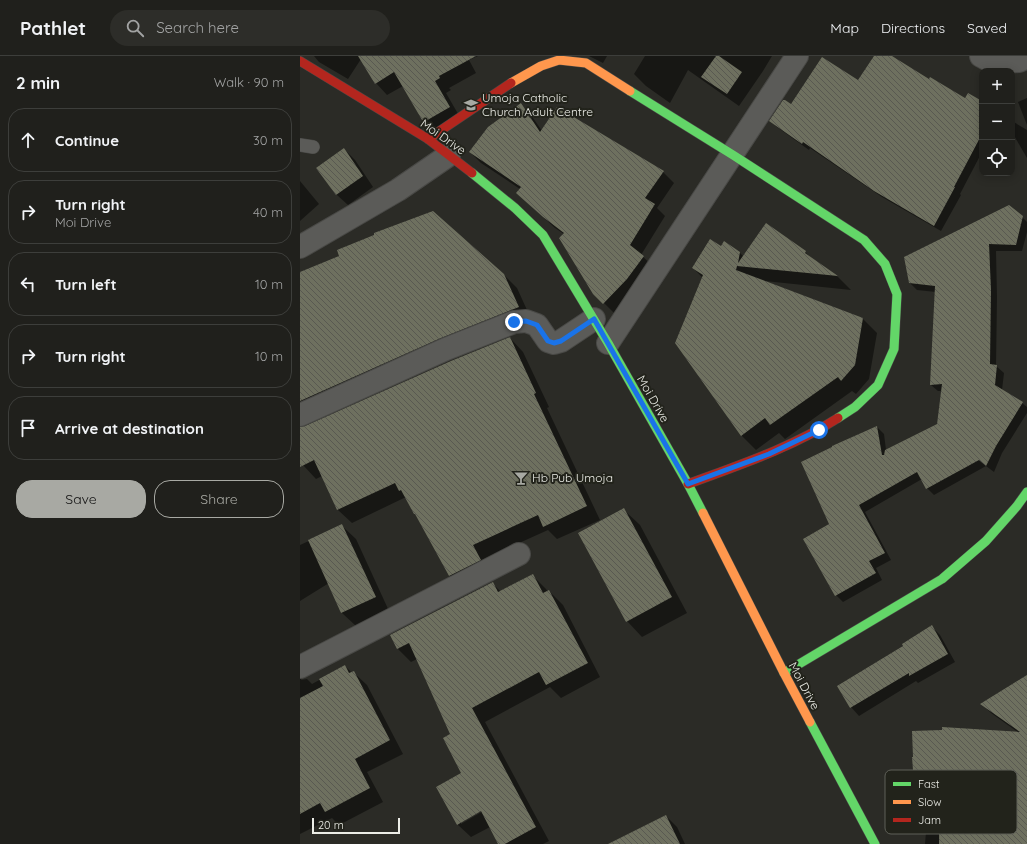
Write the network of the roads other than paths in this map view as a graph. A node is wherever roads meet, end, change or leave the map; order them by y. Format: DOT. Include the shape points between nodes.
graph roads {
  1 [pos="797,56"];
  2 [pos="981,56"];
  3 [pos="1027,57"];
  4 [pos="300,61"];
  5 [pos="428,139"];
  6 [pos="300,145"];
  7 [pos="313,147"];
  8 [pos="450,155"];
  9 [pos="732,155"];
  10 [pos="300,247"];
  11 [pos="594,319"];
  12 [pos="608,343"];
  13 [pos="300,415"];
  14 [pos="688,484"];
  15 [pos="1027,492"];
  16 [pos="519,554"];
  17 [pos="300,667"];
  18 [pos="784,673"];
  19 [pos="875,844"];
  1 -- 9 [label="street"];
  2 -- 3 [label="street" via="994,63"];
  4 -- 5 [label="street, Moi Drive"];
  5 -- 8 [label="street, Moi Drive"];
  5 -- 9 [label="street" via="516,79 559,60 586,63"];
  6 -- 7 [label="lane"];
  8 -- 10 [label="street" via="398,190"];
  8 -- 11 [label="street, Moi Drive" via="514,208 543,236"];
  9 -- 12 [label="street"];
  9 -- 14 [label="street" via="864,240 885,264 897,294 894,349 878,385 855,407 819,430 769,454"];
  11 -- 12 [label="street, Moi Drive"];
  11 -- 13 [label="street" via="554,343 548,341 537,325 526,321 514,322 446,349"];
  12 -- 14 [label="street, Moi Drive"];
  14 -- 18 [label="street, Moi Drive"];
  15 -- 18 [label="street" via="986,541 942,579"];
  16 -- 17 [label="street"];
  18 -- 19 [label="street, Moi Drive"];
}
